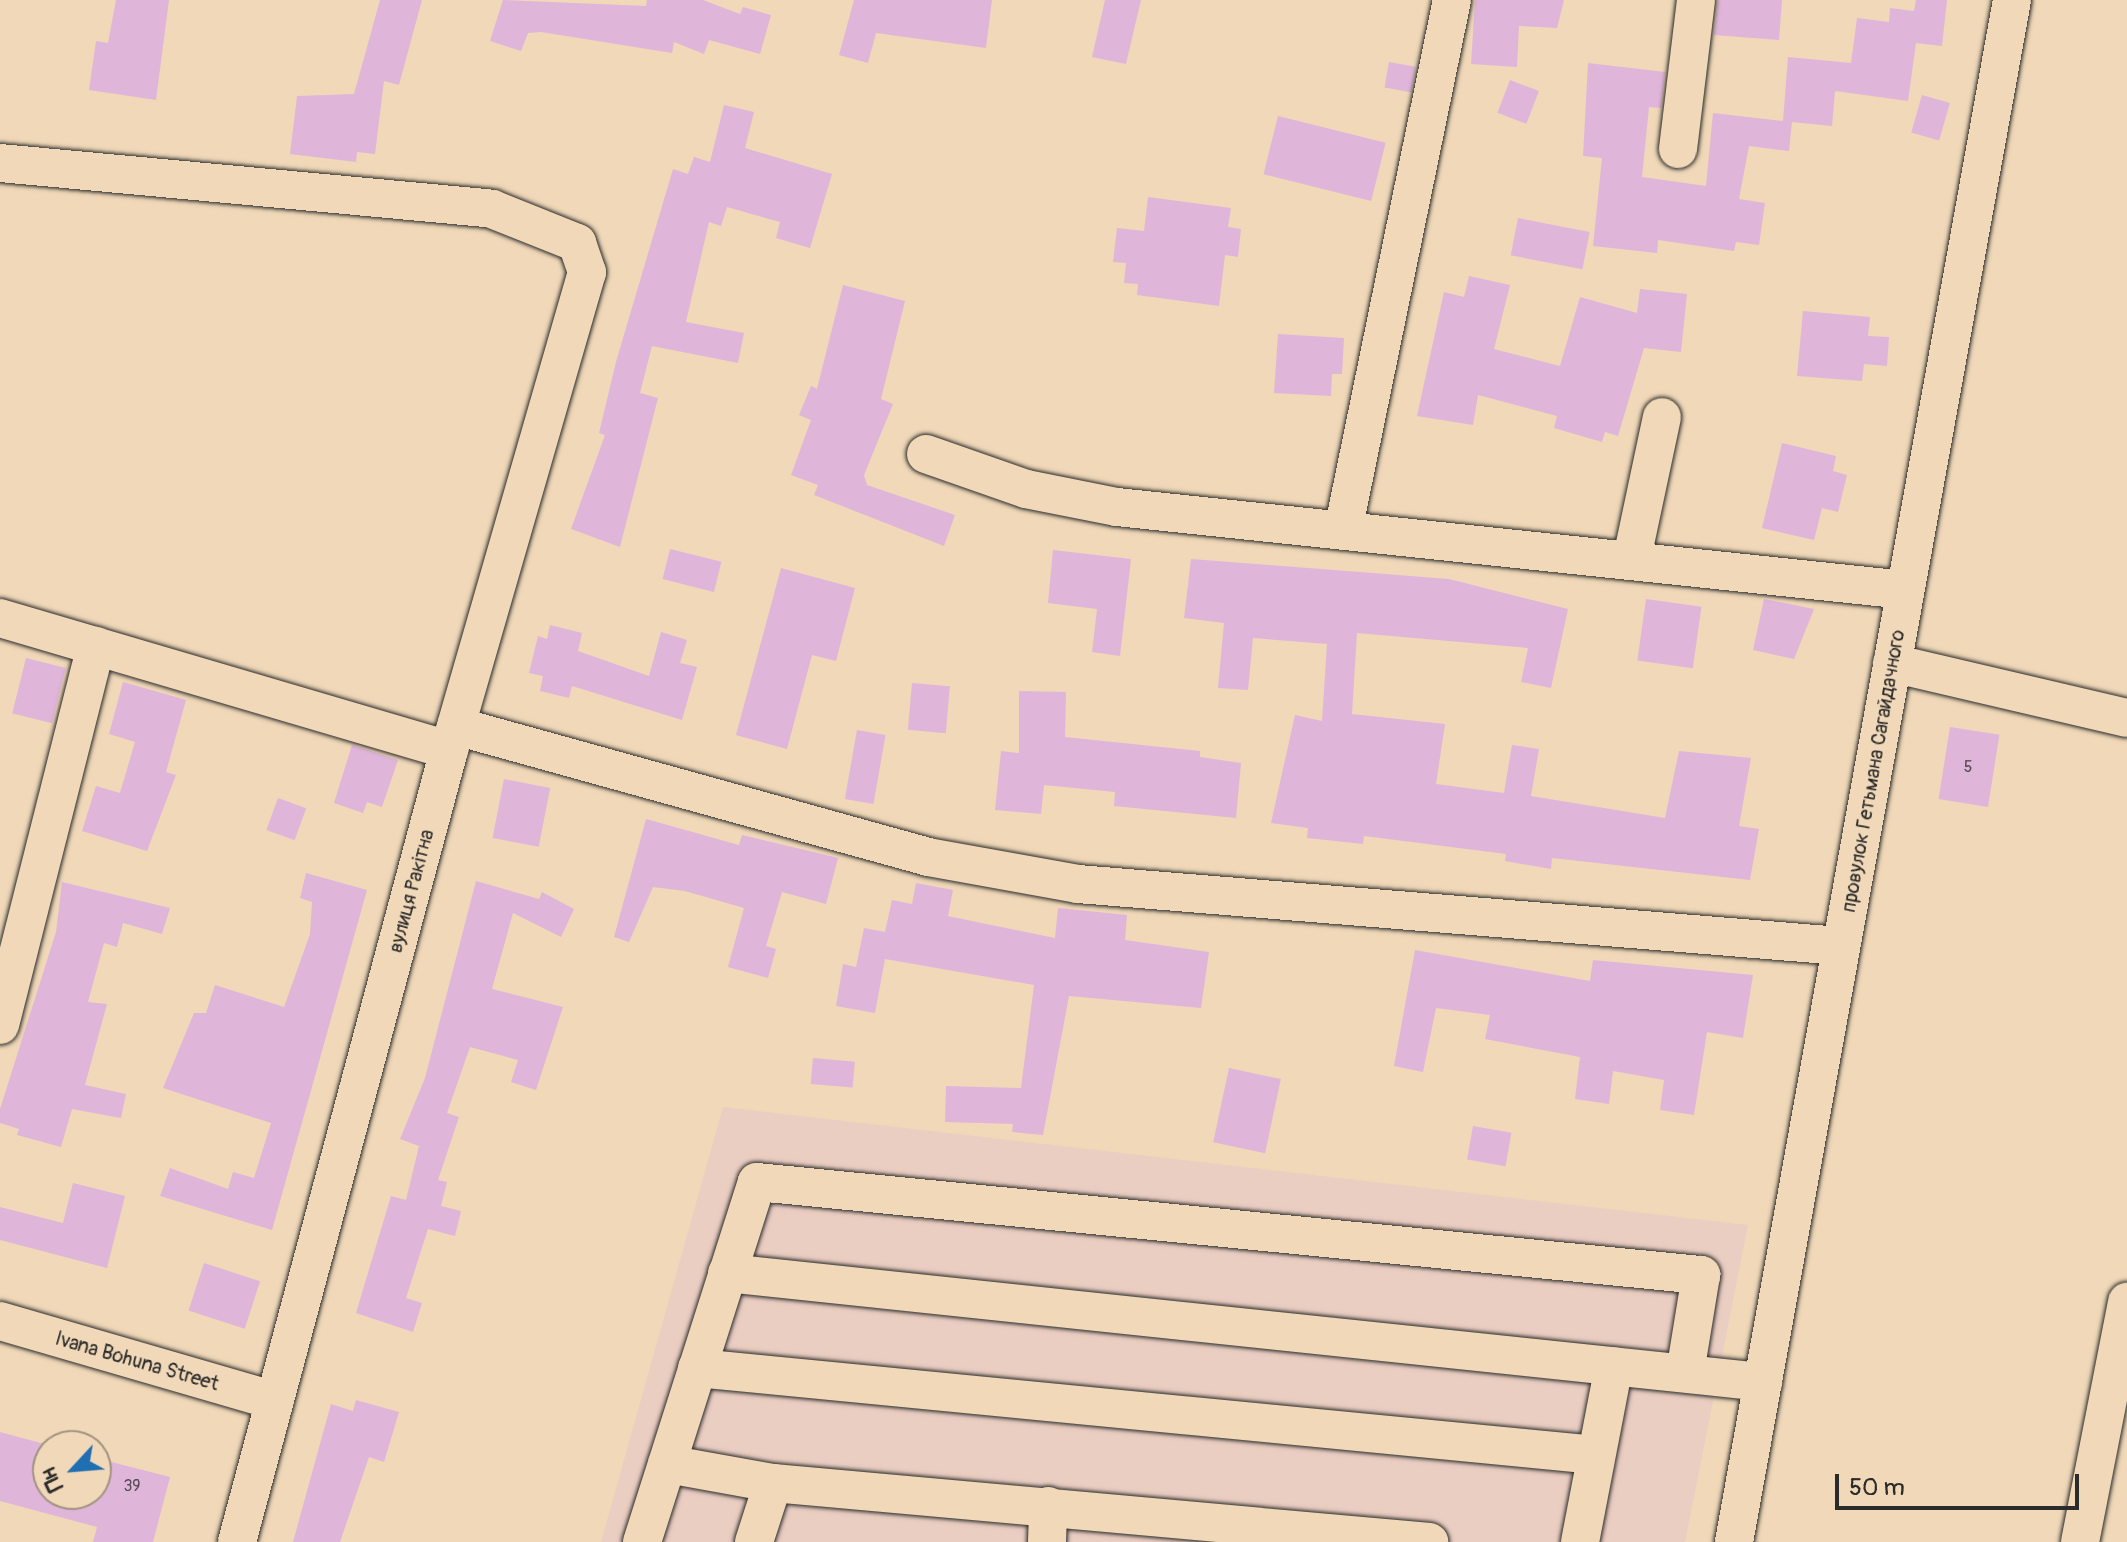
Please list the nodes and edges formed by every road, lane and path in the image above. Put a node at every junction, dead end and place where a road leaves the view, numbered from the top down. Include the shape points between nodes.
1 (1452, 0) edge
2 (1696, 0) edge
3 (2012, 0) edge
4 (1678, 149) dead end
5 (0, 163) edge
6 (1662, 417) dead end
7 (926, 454) dead end
8 (1344, 526) junction
9 (1632, 558) junction
10 (1905, 590) junction
11 (0, 618) edge
12 (96, 646) junction
13 (1892, 663) junction
14 (2127, 718) edge
15 (453, 738) junction
16 (1841, 946) junction
17 (0, 1025) edge
18 (727, 1273) junction
19 (2127, 1302) edge
20 (0, 1321) edge
21 (1614, 1366) junction
22 (697, 1368) junction
23 (1685, 1373) junction
24 (1763, 1382) junction
25 (275, 1401) junction
26 (1596, 1455) junction
27 (667, 1464) junction
28 (773, 1483) junction
29 (1048, 1524) edge
30 (237, 1542) edge
31 (642, 1542) edge
32 (754, 1542) edge
33 (1429, 1542) edge
34 (1580, 1542) edge
35 (1734, 1542) edge
36 (2080, 1542) edge

1 - 8 street
2 - 4 street
3 - 10 street, провулок Гетьмана Сагайдачного
5 - 15 street, вулиця Ракітна via 492,209 577,243 587,272
6 - 9 street
7 - 8 street via 1026,489 1117,507
8 - 9 street
9 - 10 street
10 - 13 street, провулок Гетьмана Сагайдачного
11 - 12 street
12 - 15 street
12 - 17 street
13 - 14 street
13 - 16 street, провулок Гетьмана Сагайдачного
15 - 16 street via 928,857 1078,884
15 - 25 street, вулиця Ракітна
16 - 24 street, провулок Гетьмана Сагайдачного
18 - 21 street
18 - 22 street
18 - 23 street via 757,1182 1701,1275
19 - 36 street
20 - 25 street, Ivana Bohuna Street
21 - 23 street
21 - 26 street
22 - 26 street
22 - 27 street
23 - 24 street
24 - 35 street, провулок Гетьмана Сагайдачного
25 - 30 street, вулиця Ракітна
26 - 34 street
27 - 28 street
27 - 31 street
28 - 29 street
28 - 32 street
29 - 33 street

